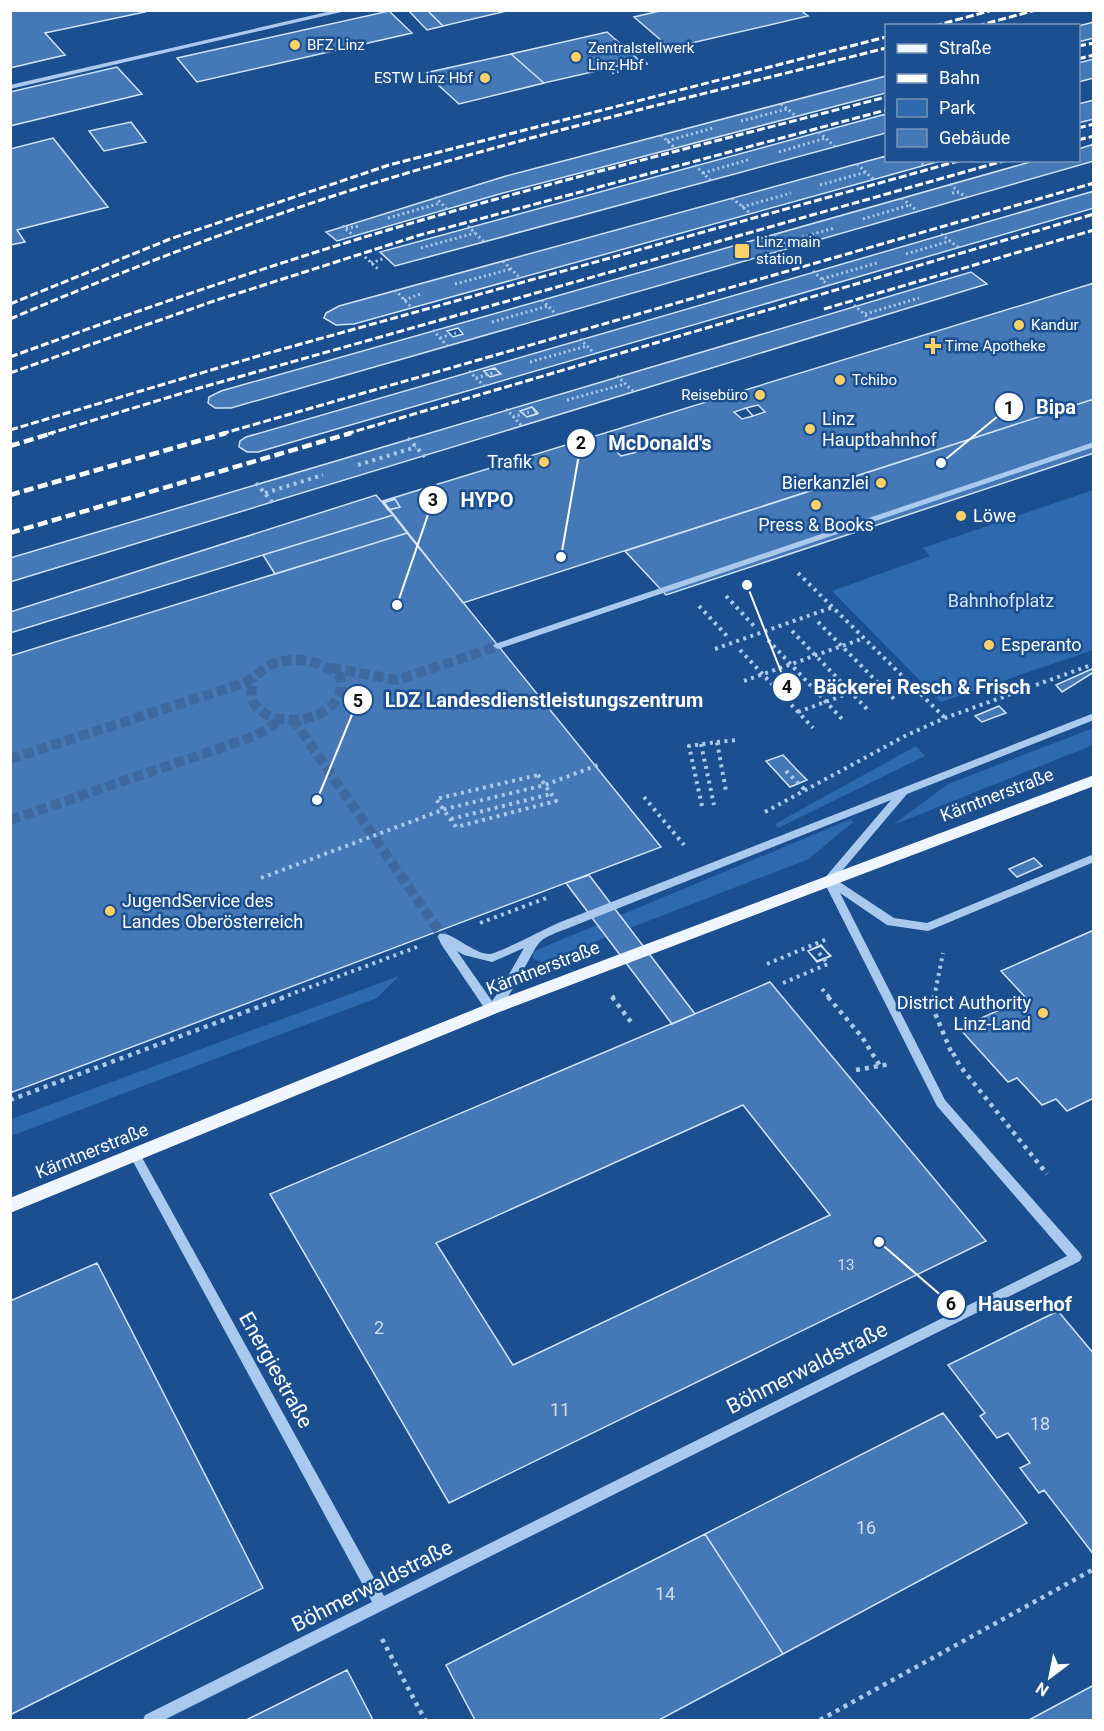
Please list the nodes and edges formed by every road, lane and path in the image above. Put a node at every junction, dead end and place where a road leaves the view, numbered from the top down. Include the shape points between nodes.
1 (347, 10) edge
2 (649, 63) dead end
3 (612, 73) dead end
4 (10, 87) edge
5 (781, 104) dead end
6 (787, 109) junction
7 (796, 116) dead end
8 (741, 121) dead end
9 (713, 129) dead end
10 (819, 132) dead end
11 (661, 135) dead end
12 (826, 138) junction
13 (667, 141) junction
14 (836, 147) dead end
15 (675, 148) dead end
16 (779, 152) dead end
17 (751, 159) dead end
18 (920, 162) edge
19 (857, 164) dead end
20 (695, 165) dead end
21 (925, 166) dead end
22 (866, 172) junction
23 (703, 173) junction
24 (874, 180) dead end
25 (711, 181) dead end
26 (950, 184) dead end
27 (820, 185) dead end
28 (959, 192) junction
29 (791, 193) dead end
30 (952, 194) dead end
31 (435, 197) dead end
32 (732, 198) dead end
33 (902, 198) dead end
34 (967, 198) dead end
35 (441, 203) junction
36 (910, 205) junction
37 (742, 207) junction
38 (447, 209) dead end
39 (918, 212) dead end
40 (751, 214) dead end
41 (387, 218) dead end
42 (863, 219) dead end
43 (359, 226) dead end
44 (468, 226) dead end
45 (834, 228) dead end
46 (475, 233) junction
47 (775, 234) dead end
48 (941, 234) dead end
49 (354, 236) dead end
50 (950, 241) junction
51 (484, 242) dead end
52 (783, 243) junction
53 (421, 248) dead end
54 (958, 248) dead end
55 (789, 249) dead end
56 (906, 254) dead end
57 (364, 257) dead end
58 (385, 258) dead end
59 (503, 261) dead end
60 (371, 263) junction
61 (877, 263) dead end
62 (511, 269) junction
63 (379, 270) dead end
64 (813, 271) dead end
65 (520, 278) dead end
66 (822, 279) junction
67 (455, 284) dead end
68 (829, 286) dead end
69 (395, 290) dead end
70 (420, 294) dead end
71 (919, 298) dead end
72 (404, 300) junction
73 (542, 300) dead end
74 (548, 306) junction
75 (854, 306) dead end
76 (412, 308) dead end
77 (865, 314) junction
78 (557, 315) dead end
79 (872, 321) dead end
80 (492, 322) dead end
81 (433, 330) dead end
82 (456, 333) dead end
83 (440, 338) junction
84 (580, 339) dead end
85 (587, 346) junction
86 (448, 347) dead end
87 (595, 354) dead end
88 (530, 362) dead end
89 (469, 371) dead end
90 (493, 373) dead end
91 (617, 376) dead end
92 (477, 378) junction
93 (625, 384) junction
94 (485, 387) dead end
95 (635, 393) dead end
96 (567, 400) dead end
97 (506, 409) dead end
98 (529, 412) dead end
99 (513, 417) junction
100 (523, 427) dead end
101 (408, 438) dead end
102 (1094, 444) edge
103 (416, 447) junction
104 (425, 457) dead end
105 (358, 465) dead end
106 (323, 475) dead end
107 (256, 483) dead end
108 (265, 494) junction
109 (273, 503) dead end
110 (775, 550) junction
111 (719, 589) dead end
112 (692, 598) dead end
113 (833, 607) junction
114 (818, 622) dead end
115 (754, 626) dead end
116 (792, 631) dead end
117 (727, 636) dead end
118 (864, 638) junction
119 (768, 640) dead end
120 (498, 646) tunnel mouth
121 (842, 646) junction
122 (715, 649) dead end
123 (740, 650) dead end
124 (815, 655) junction
125 (790, 664) junction
126 (1094, 664) edge
127 (762, 674) junction
128 (744, 681) dead end
129 (878, 683) junction
130 (850, 692) junction
131 (896, 701) dead end
132 (826, 702) junction
133 (867, 709) dead end
134 (798, 712) junction
135 (1094, 716) edge
136 (945, 718) junction
137 (842, 719) dead end
138 (813, 728) dead end
139 (736, 740) dead end
140 (717, 742) junction
141 (701, 744) junction
142 (598, 765) dead end
143 (786, 771) dead end
144 (1094, 780) edge
145 (545, 785) junction
146 (905, 790) junction
147 (726, 791) dead end
148 (806, 791) junction
149 (551, 794) junction
150 (644, 797) dead end
151 (714, 805) dead end
152 (702, 806) dead end
153 (445, 809) junction
154 (755, 817) dead end
155 (451, 819) junction
156 (692, 842) dead end
157 (684, 845) junction
158 (673, 849) dead end
159 (1094, 858) edge
160 (261, 878) dead end
161 (828, 880) junction
162 (553, 896) dead end
163 (443, 937) junction
164 (538, 938) junction
165 (861, 944) junction
166 (819, 953) dead end
167 (943, 953) dead end
168 (767, 964) dead end
169 (783, 983) dead end
170 (822, 989) dead end
171 (491, 1009) junction
172 (953, 1053) junction
173 (943, 1055) dead end
174 (900, 1063) dead end
175 (880, 1066) junction
176 (856, 1070) dead end
177 (10, 1100) edge
178 (135, 1155) junction
179 (1053, 1182) dead end
180 (10, 1206) edge
181 (1094, 1569) edge
182 (381, 1604) junction
183 (366, 1612) junction
184 (828, 1719) edge
185 (150, 1720) edge
186 (425, 1720) edge
187 (820, 1720) edge

1 - 4 street
2 - 3 path
5 - 6 path
6 - 7 path
6 - 8 path
9 - 13 path
10 - 12 path
11 - 13 path
12 - 14 path
12 - 16 path
13 - 15 path
17 - 23 path
18 - 21 path
19 - 22 path
20 - 23 path
22 - 24 path
22 - 27 path
23 - 25 path
26 - 28 path
28 - 30 path
28 - 34 path
29 - 37 path
31 - 35 path
32 - 37 path
33 - 36 path
35 - 38 path
35 - 41 path
36 - 39 path
36 - 42 path
37 - 40 path
43 - 49 path via 344,227
44 - 46 path
45 - 52 path
46 - 51 path
46 - 53 path
47 - 52 path
48 - 50 path
50 - 54 path
50 - 56 path
52 - 55 path
57 - 60 path
58 - 60 path
59 - 62 path
60 - 63 path
61 - 66 path
62 - 65 path
62 - 67 path
64 - 66 path
66 - 68 path
69 - 72 path
70 - 72 path
71 - 77 path
72 - 76 path
73 - 74 path
74 - 78 path
74 - 80 path
75 - 77 path
77 - 79 path
81 - 83 path
82 - 83 path
83 - 86 path
84 - 85 path
85 - 87 path
85 - 88 path
89 - 92 path
90 - 92 path
91 - 93 path
92 - 94 path
93 - 95 path
93 - 96 path
97 - 99 path
98 - 99 path
99 - 100 path
101 - 103 path
102 - 110 street
103 - 104 path
103 - 105 path
106 - 108 path
107 - 108 path
108 - 109 path
110 - 113 path
110 - 120 street
111 - 115 path
112 - 117 path
113 - 118 path
113 - 122 path
114 - 121 path
116 - 124 path
118 - 121 path
118 - 136 path
119 - 125 path
121 - 124 path
121 - 129 path
123 - 127 path
124 - 125 path
124 - 130 path
125 - 127 path
125 - 132 path
126 - 136 path
127 - 128 path
127 - 134 path
129 - 130 path
129 - 131 path
130 - 132 path
130 - 133 path
132 - 134 path
132 - 137 path
134 - 138 path
135 - 146 street
136 - 148 path
139 - 140 path
140 - 141 path
140 - 147 path
141 - 151 path
141 - 152 path via 689,746
142 - 145 path
143 - 148 path
144 - 161 main road, Kärntnerstraße
145 - 149 path
145 - 153 path
145 - 153 path via 538,775 436,799
146 - 161 street
146 - 164 street
148 - 154 path
149 - 155 path
149 - 155 path via 556,801 456,827
150 - 157 path
153 - 155 path
153 - 160 path
156 - 157 path
157 - 158 path
159 - 161 street via 928,927 891,922
161 - 165 street, Böhmerwaldstraße
161 - 171 main road, Kärntnerstraße
162 - 163 path
163 - 164 street via 468,952 492,958
163 - 171 street
163 - 177 path
164 - 171 street via 522,958 503,997
165 - 168 path via 827,939
165 - 182 street, Böhmerwaldstraße via 941,1103 1076,1257
166 - 169 path via 828,964
167 - 172 path via 932,1006
170 - 175 path via 862,1037
171 - 178 main road, Kärntnerstraße
172 - 173 path
172 - 179 path
174 - 175 path
175 - 176 path
178 - 180 main road, Kärntnerstraße
178 - 182 street, Energiestraße
181 - 184 path
182 - 183 street, Böhmerwaldstraße
183 - 185 street, Böhmerwaldstraße
183 - 186 path
184 - 187 path

